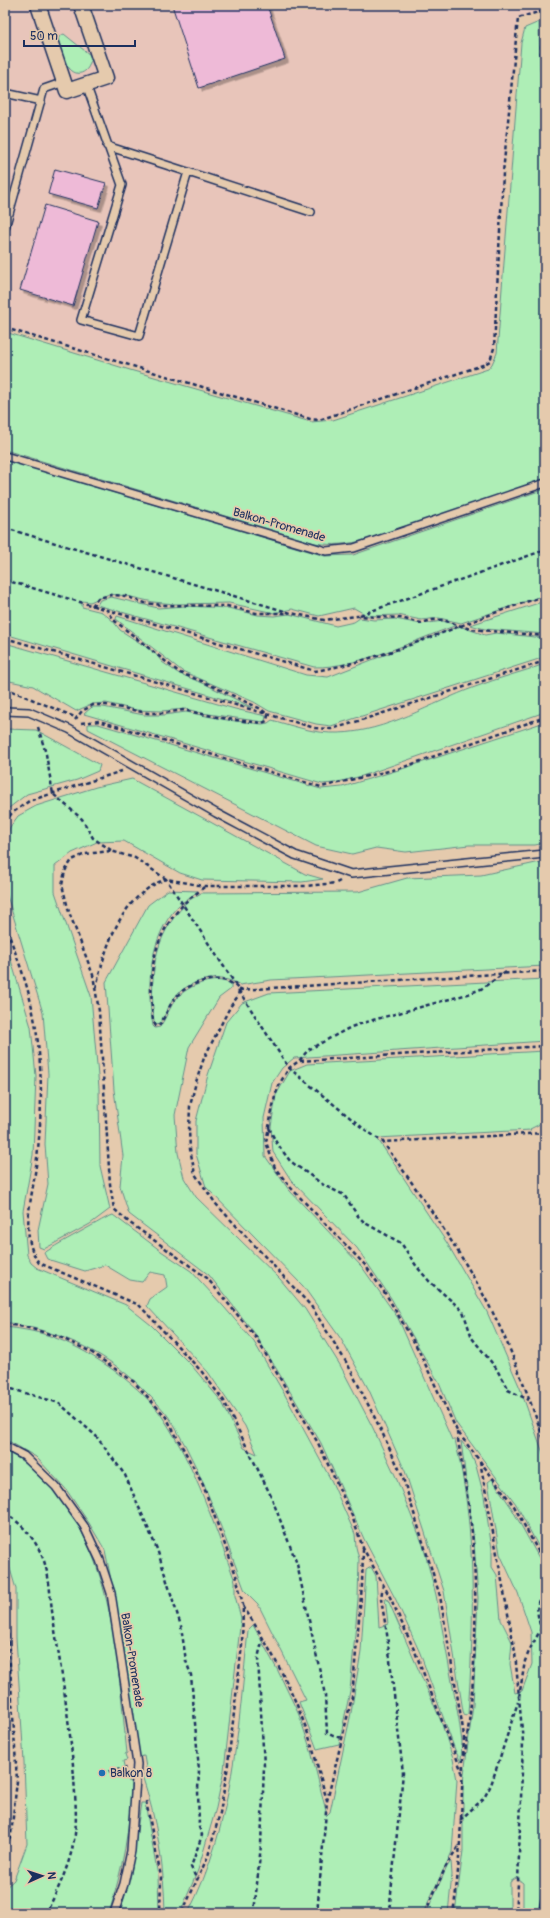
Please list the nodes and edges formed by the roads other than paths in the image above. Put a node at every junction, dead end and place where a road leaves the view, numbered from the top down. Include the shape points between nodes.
1 (38, 5) edge
2 (81, 5) edge
3 (64, 82) junction
4 (86, 84) junction
5 (5, 93) edge
6 (42, 101) junction
7 (107, 146) junction
8 (188, 172) junction
9 (311, 212) dead end
10 (5, 228) edge
11 (5, 456) edge
12 (545, 483) edge
13 (5, 711) edge
14 (545, 854) edge
15 (5, 1446) edge
16 (545, 1902) edge
17 (114, 1913) edge
18 (543, 1913) edge

1 - 3 street
2 - 4 street via 106,78
3 - 4 street via 67,91
3 - 6 lane via 44,90
4 - 7 lane
5 - 6 lane
6 - 10 lane
7 - 8 lane
7 - 8 lane via 122,185 81,320 139,336
8 - 9 lane
11 - 12 lane, Balkon-Promenade via 326,551 354,548
13 - 14 lane via 34,714 69,729 295,855 351,874
15 - 17 lane, Balkon-Promenade via 24,1456 56,1487 84,1526 100,1560 110,1593 137,1764 131,1851
16 - 18 lane

